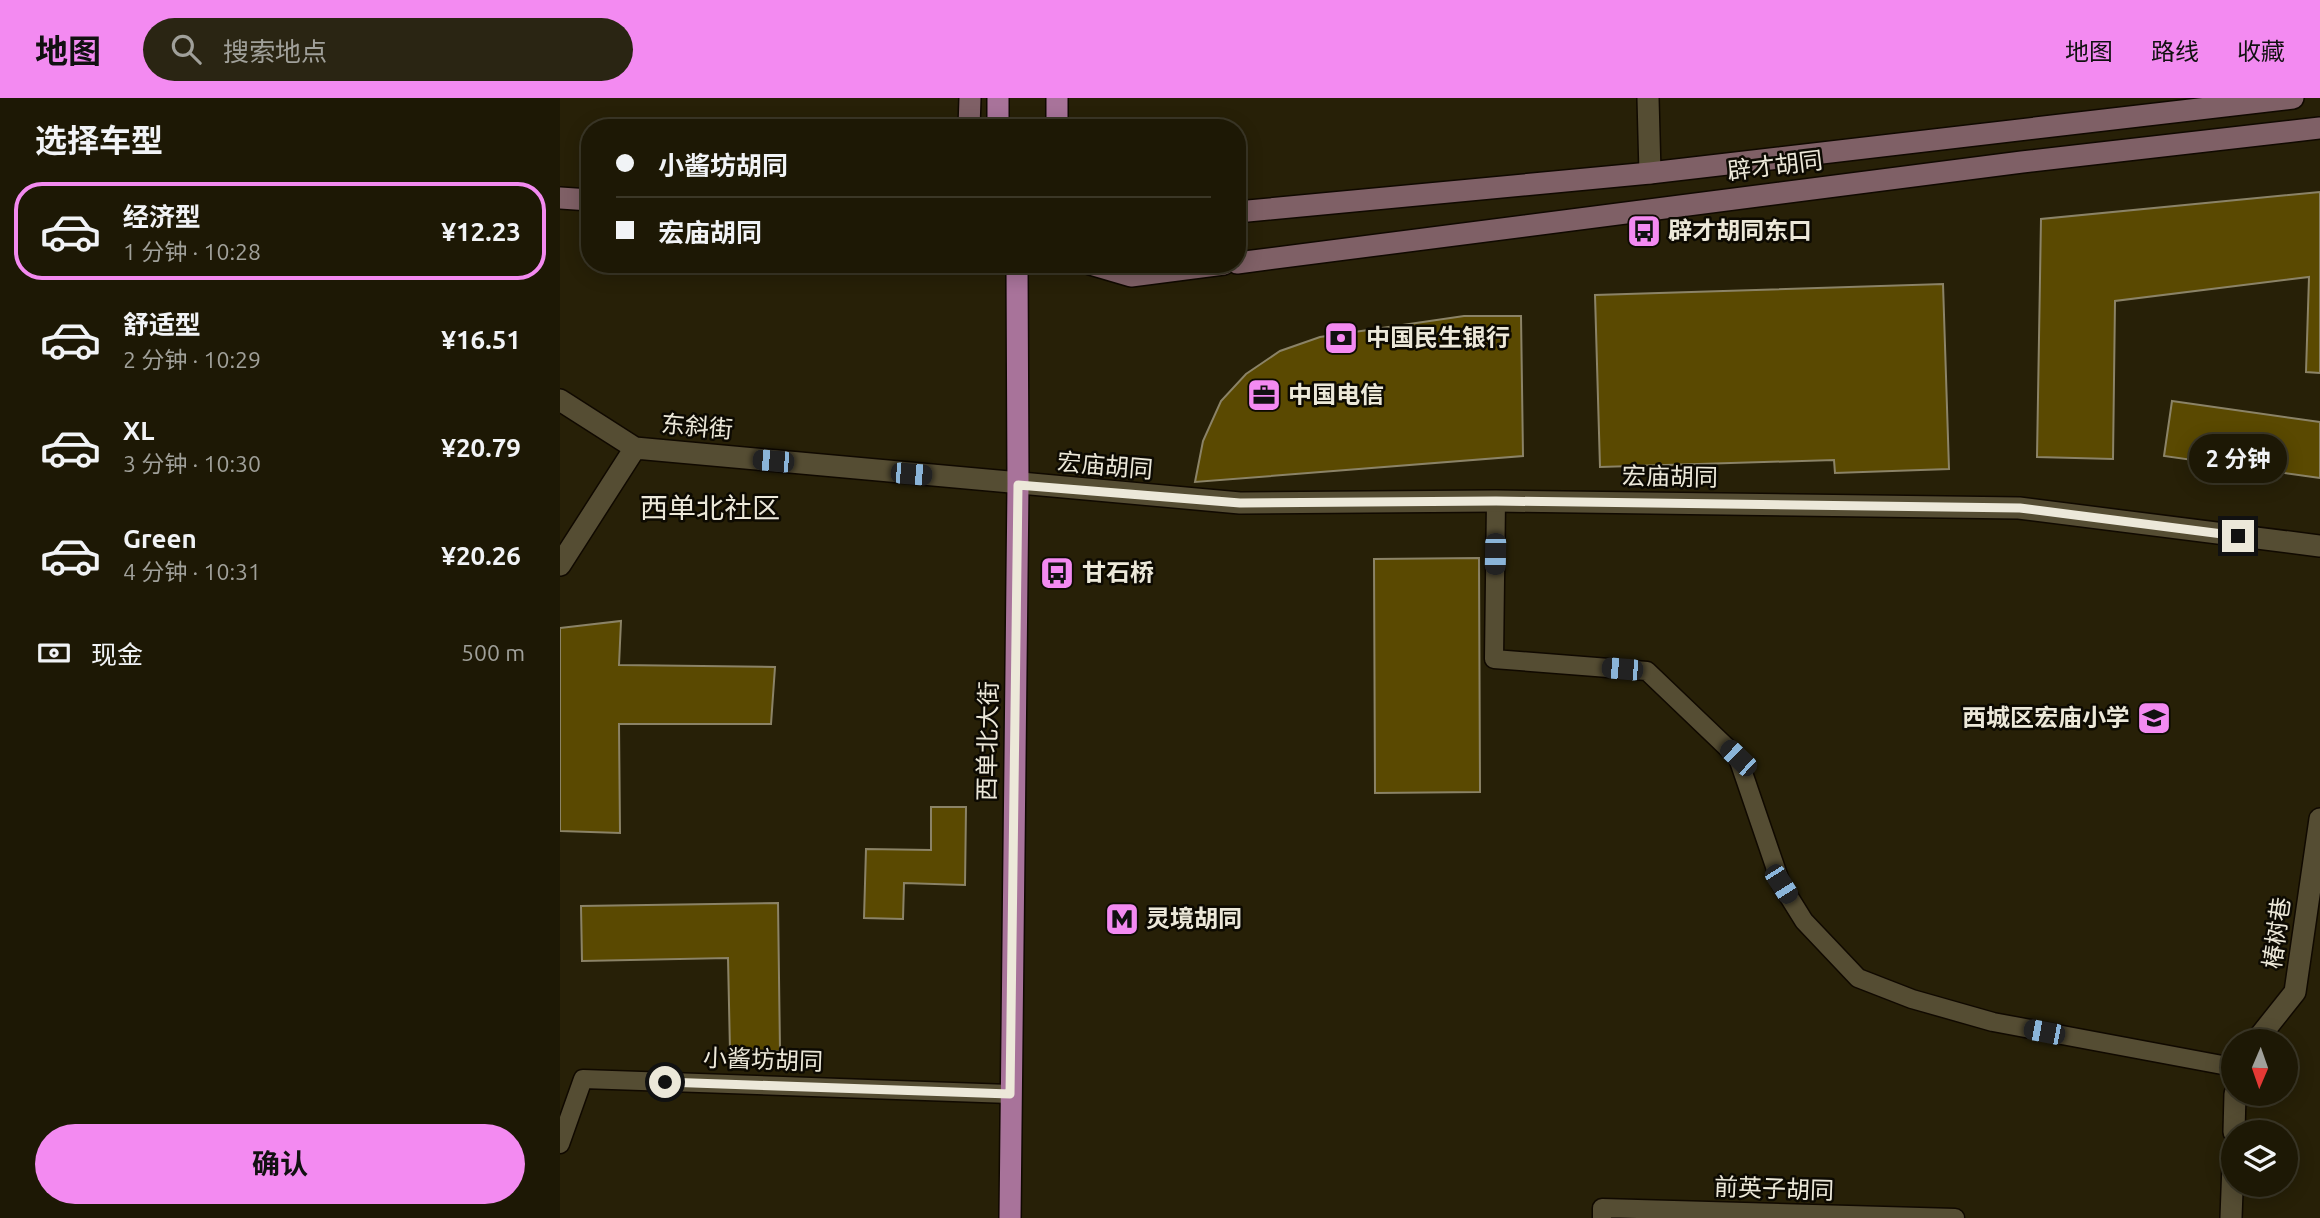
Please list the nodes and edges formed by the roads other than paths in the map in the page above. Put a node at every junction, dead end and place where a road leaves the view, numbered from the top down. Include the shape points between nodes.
1 (970, 98) edge
2 (998, 98) edge
3 (1057, 98) edge
4 (1648, 98) edge
5 (2293, 98) edge
6 (969, 119) edge
7 (998, 119) edge
8 (1057, 119) edge
9 (2320, 128) edge
10 (1650, 173) junction
11 (560, 198) edge
12 (581, 199) edge
13 (1246, 211) edge
14 (1246, 261) edge
15 (1017, 273) edge
16 (1120, 273) edge
17 (1154, 273) edge
18 (560, 400) edge
19 (635, 448) junction
20 (1018, 485) junction
21 (1496, 501) junction
22 (2320, 546) edge
23 (560, 565) edge
24 (2320, 819) edge
25 (2266, 1029) edge
26 (2221, 1064) edge
27 (1010, 1094) junction
28 (560, 1144) edge
29 (2232, 1197) edge
30 (1010, 1218) edge
31 (1602, 1218) edge
32 (1955, 1218) edge
33 (2231, 1218) edge

1 - 6 main road
2 - 7 main road
3 - 8 main road
4 - 10 street
5 - 10 main road, 辟才胡同
9 - 14 main road, 辟才胡同
10 - 13 main road, 辟才胡同
11 - 12 main road
15 - 20 main road, 西单北大街
16 - 17 main road
18 - 19 street
19 - 20 street, 东斜街
19 - 23 street, 东斜街
20 - 21 street, 宏庙胡同 via 1240,503
20 - 27 main road, 西单北大街
21 - 22 street, 宏庙胡同 via 2020,508
21 - 26 lane via 1494,659 1647,671 1738,758 1781,884 1804,921 1858,978 1993,1022
24 - 25 street, 椿树巷 via 2295,992
27 - 28 lane, 小酱坊胡同 via 583,1079
27 - 30 main road, 西单北大街
29 - 33 street
31 - 32 lane, 前英子胡同 via 1602,1208

